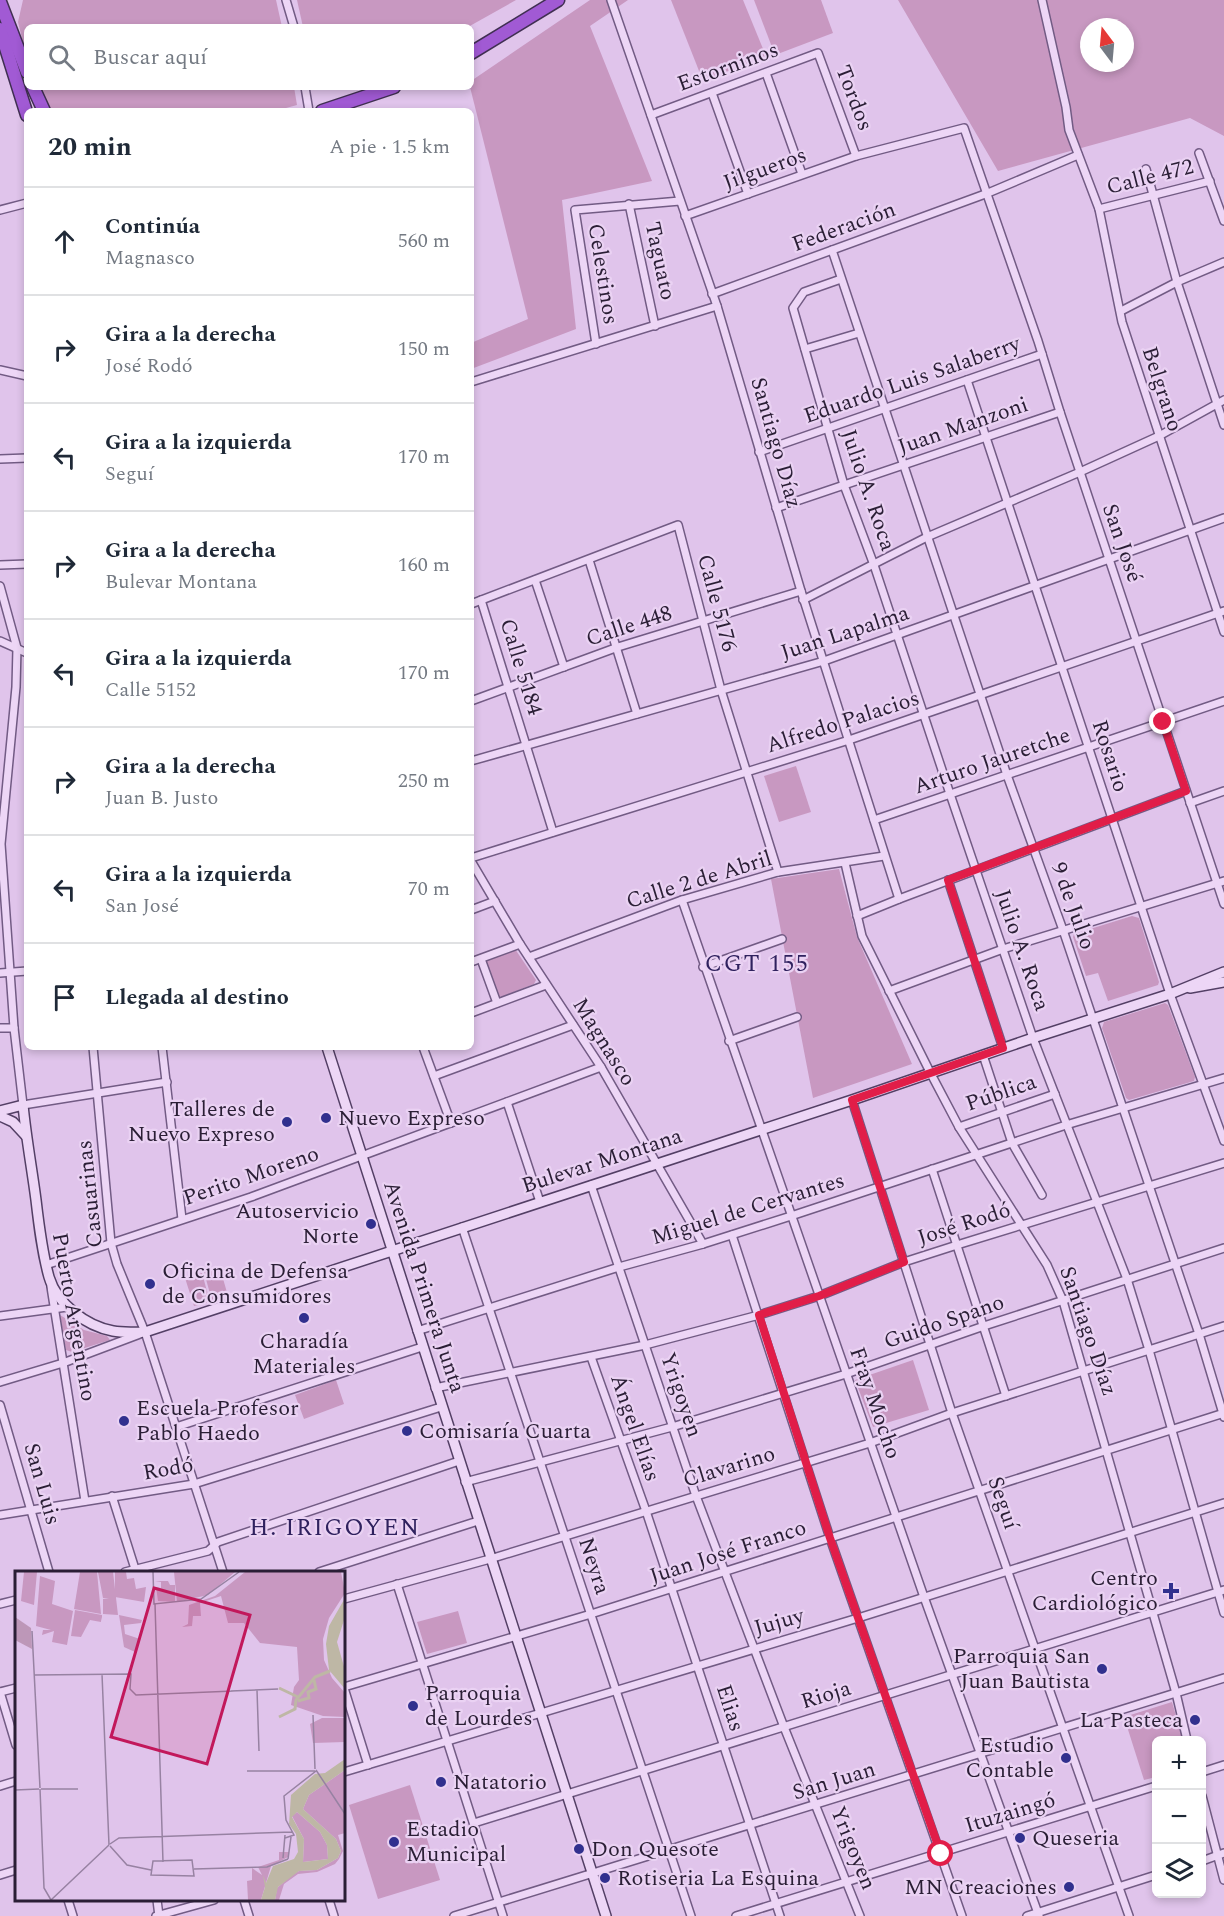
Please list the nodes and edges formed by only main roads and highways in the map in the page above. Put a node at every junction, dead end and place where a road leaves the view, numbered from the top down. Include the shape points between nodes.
1 (558, 0) edge
2 (0, 2) edge
3 (0, 29) edge
4 (474, 51) edge
5 (24, 64) edge
6 (34, 90) edge
7 (388, 90) edge
8 (357, 106) edge
9 (25, 108) edge
10 (41, 108) edge
11 (1224, 972) edge
12 (1224, 982) edge
13 (1182, 989) junction
14 (328, 1050) edge
15 (5, 1115) edge
16 (24, 1117) junction
17 (27, 1138) junction
18 (391, 1250) junction
19 (49, 1278) joint
20 (606, 1916) edge

1 - 4 highway
2 - 5 highway
3 - 9 highway
6 - 10 highway
7 - 8 highway
11 - 13 main road, Bulevar Montana
12 - 13 main road, Bulevar Montana
13 - 18 main road, Bulevar Montana
14 - 18 main road, Avenida Primera Junta
15 - 16 main road via 18,1121
15 - 16 main road, Puerto Argentino via 23,1105
15 - 17 main road
16 - 17 main road, Puerto Argentino
17 - 19 main road, Puerto Argentino
18 - 19 main road, Bulevar Montana via 145,1332 111,1331 84,1319 67,1307
18 - 20 main road, Avenida Primera Junta

